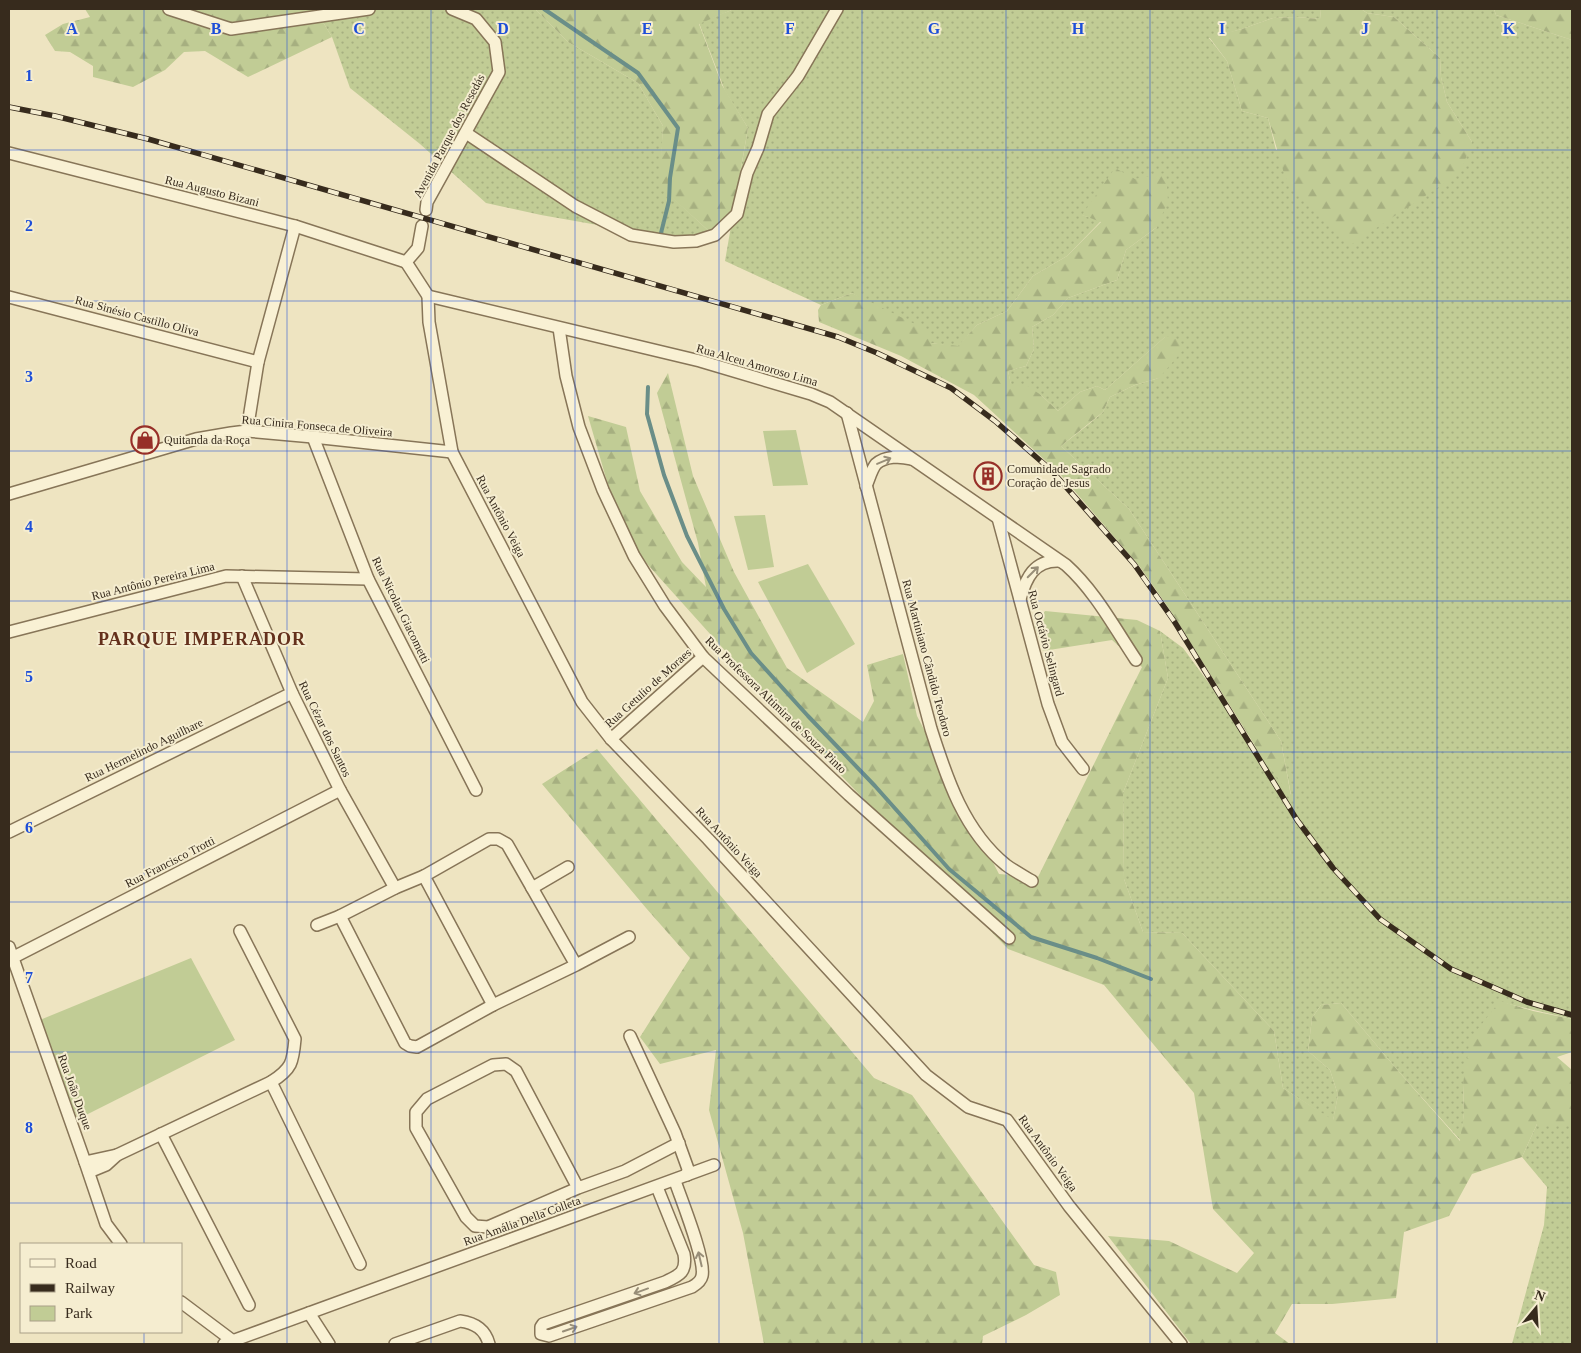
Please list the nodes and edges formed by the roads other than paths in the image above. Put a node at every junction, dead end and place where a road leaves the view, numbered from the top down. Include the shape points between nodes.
1 (169, 9) edge
2 (369, 9) edge
3 (452, 9) edge
4 (837, 9) edge
5 (466, 133) junction
6 (9, 153) edge
7 (426, 210) dead end
8 (295, 226) junction
9 (422, 226) dead end
10 (406, 262) junction
11 (428, 296) junction
12 (9, 297) edge
13 (559, 328) junction
14 (258, 362) junction
15 (847, 413) junction
16 (247, 432) junction
17 (313, 437) junction
18 (452, 452) junction
19 (916, 460) junction
20 (866, 486) junction
21 (9, 494) edge
22 (998, 518) junction
23 (1059, 561) junction
24 (242, 576) junction
25 (368, 579) junction
26 (1020, 598) junction
27 (9, 632) edge
28 (703, 657) junction
29 (1136, 660) dead end
30 (292, 693) junction
31 (611, 739) junction
32 (1083, 769) dead end
33 (340, 790) junction
34 (476, 790) dead end
35 (9, 832) edge
36 (568, 867) dead end
37 (424, 876) junction
38 (1032, 881) dead end
39 (395, 888) junction
40 (532, 888) junction
41 (340, 916) junction
42 (317, 925) dead end
43 (240, 931) dead end
44 (629, 937) dead end
45 (1009, 938) dead end
46 (9, 947) edge
47 (12, 958) junction
48 (576, 965) junction
49 (493, 1005) junction
50 (630, 1036) dead end
51 (271, 1082) junction
52 (161, 1134) junction
53 (679, 1143) junction
54 (714, 1165) dead end
55 (87, 1167) junction
56 (687, 1175) junction
57 (675, 1181) junction
58 (657, 1187) junction
59 (578, 1188) junction
60 (120, 1243) edge
61 (360, 1264) dead end
62 (182, 1303) edge
63 (249, 1305) dead end
64 (309, 1313) junction
65 (231, 1343) edge
66 (329, 1344) edge
67 (395, 1344) edge
68 (489, 1344) edge
69 (1181, 1344) edge

1 - 2 street via 231,29
3 - 5 street, Avenida Parque dos Resedás via 476,19 495,42 499,72
4 - 5 street via 798,76 768,114 747,173 737,214 715,235 696,241 674,242 631,235 575,206
5 - 7 street, Avenida Parque dos Resedás via 427,202
6 - 8 street, Rua Augusto Bizani
8 - 10 street, Rua Augusto Bizani
8 - 14 street
9 - 10 street via 418,248
10 - 11 street
11 - 13 street, Rua Alceu Amoroso Lima
11 - 18 street, Rua Antônio Veiga via 429,322
12 - 14 street, Rua Sinésio Castillo Oliva
13 - 15 street, Rua Alceu Amoroso Lima via 700,361 811,394
13 - 28 street, Rua Professora Altimira de Souza Pinto via 566,376 579,427 603,490 634,556
14 - 16 street
15 - 19 street, Rua Alceu Amoroso Lima
15 - 20 street, Rua Martiniano Cândido Teodoro
16 - 17 street, Rua Cinira Fonseca de Oliveira
16 - 21 street, Rua Cinira Fonseca de Oliveira via 196,439
17 - 18 street, Rua Cinira Fonseca de Oliveira
17 - 25 street, Rua Nicolau Giacometti
18 - 31 street, Rua Antônio Veiga via 582,702
20 -> 19 street via 876,464 901,456
19 - 22 street, Rua Alceu Amoroso Lima
20 - 38 street, Rua Martiniano Cândido Teodoro via 944,771 972,826 988,847 1007,865
22 - 23 street, Rua Alceu Amoroso Lima
22 - 26 street, Rua Octávio Selingard
26 -> 23 street via 1033,570 1051,560
23 - 29 street, Rua Alceu Amoroso Lima via 1089,589
24 - 25 street, Rua Antônio Pereira Lima
24 - 27 street, Rua Antônio Pereira Lima via 226,576
24 - 30 street, Rua Cézar dos Santos
25 - 34 street, Rua Nicolau Giacometti
26 - 32 street, Rua Octávio Selingard via 1048,704 1062,742
28 - 31 street, Rua Getulio de Moraes
28 - 45 street, Rua Professora Altimira de Souza Pinto via 849,795
30 - 33 street, Rua Cézar dos Santos
30 - 35 street, Rua Hermelindo Aguilhare
31 - 69 street, Rua Antônio Veiga via 926,1075 968,1107 1007,1120 1069,1206
33 - 39 street, Rua Cézar dos Santos
33 - 47 street, Rua Francisco Trotti
36 - 40 street
37 - 39 street
37 - 40 street via 489,839 498,839 508,844
37 - 49 street
39 - 41 street
40 - 48 street
41 - 42 street
41 - 49 street via 405,1043 410,1046 417,1047
43 - 51 street via 295,1038 294,1058 284,1074
44 - 48 street
46 - 47 street, Rua João Duque
47 - 55 street, Rua João Duque
48 - 49 street
50 - 53 street
51 - 52 street
51 - 61 street
52 - 55 street via 117,1155 106,1165
52 - 63 street
53 - 56 street
53 - 59 street via 625,1171
54 - 56 street, Rua Amália Della Colleta
55 - 60 street, Rua João Duque via 106,1224
56 - 57 street, Rua Amália Della Colleta
57 - 58 street, Rua Amália Della Colleta
58 -> 57 street via 684,1254 684,1270 664,1282 543,1324 541,1334 549,1336 698,1283 702,1277 701,1258
58 - 64 street, Rua Amália Della Colleta
59 - 59 street via 516,1071 506,1064 493,1065 427,1099 416,1112 416,1128 466,1217 475,1226 488,1227
62 - 65 street
64 - 65 street, Rua Amália Della Colleta
64 - 66 street
67 - 68 street via 460,1321 480,1327

